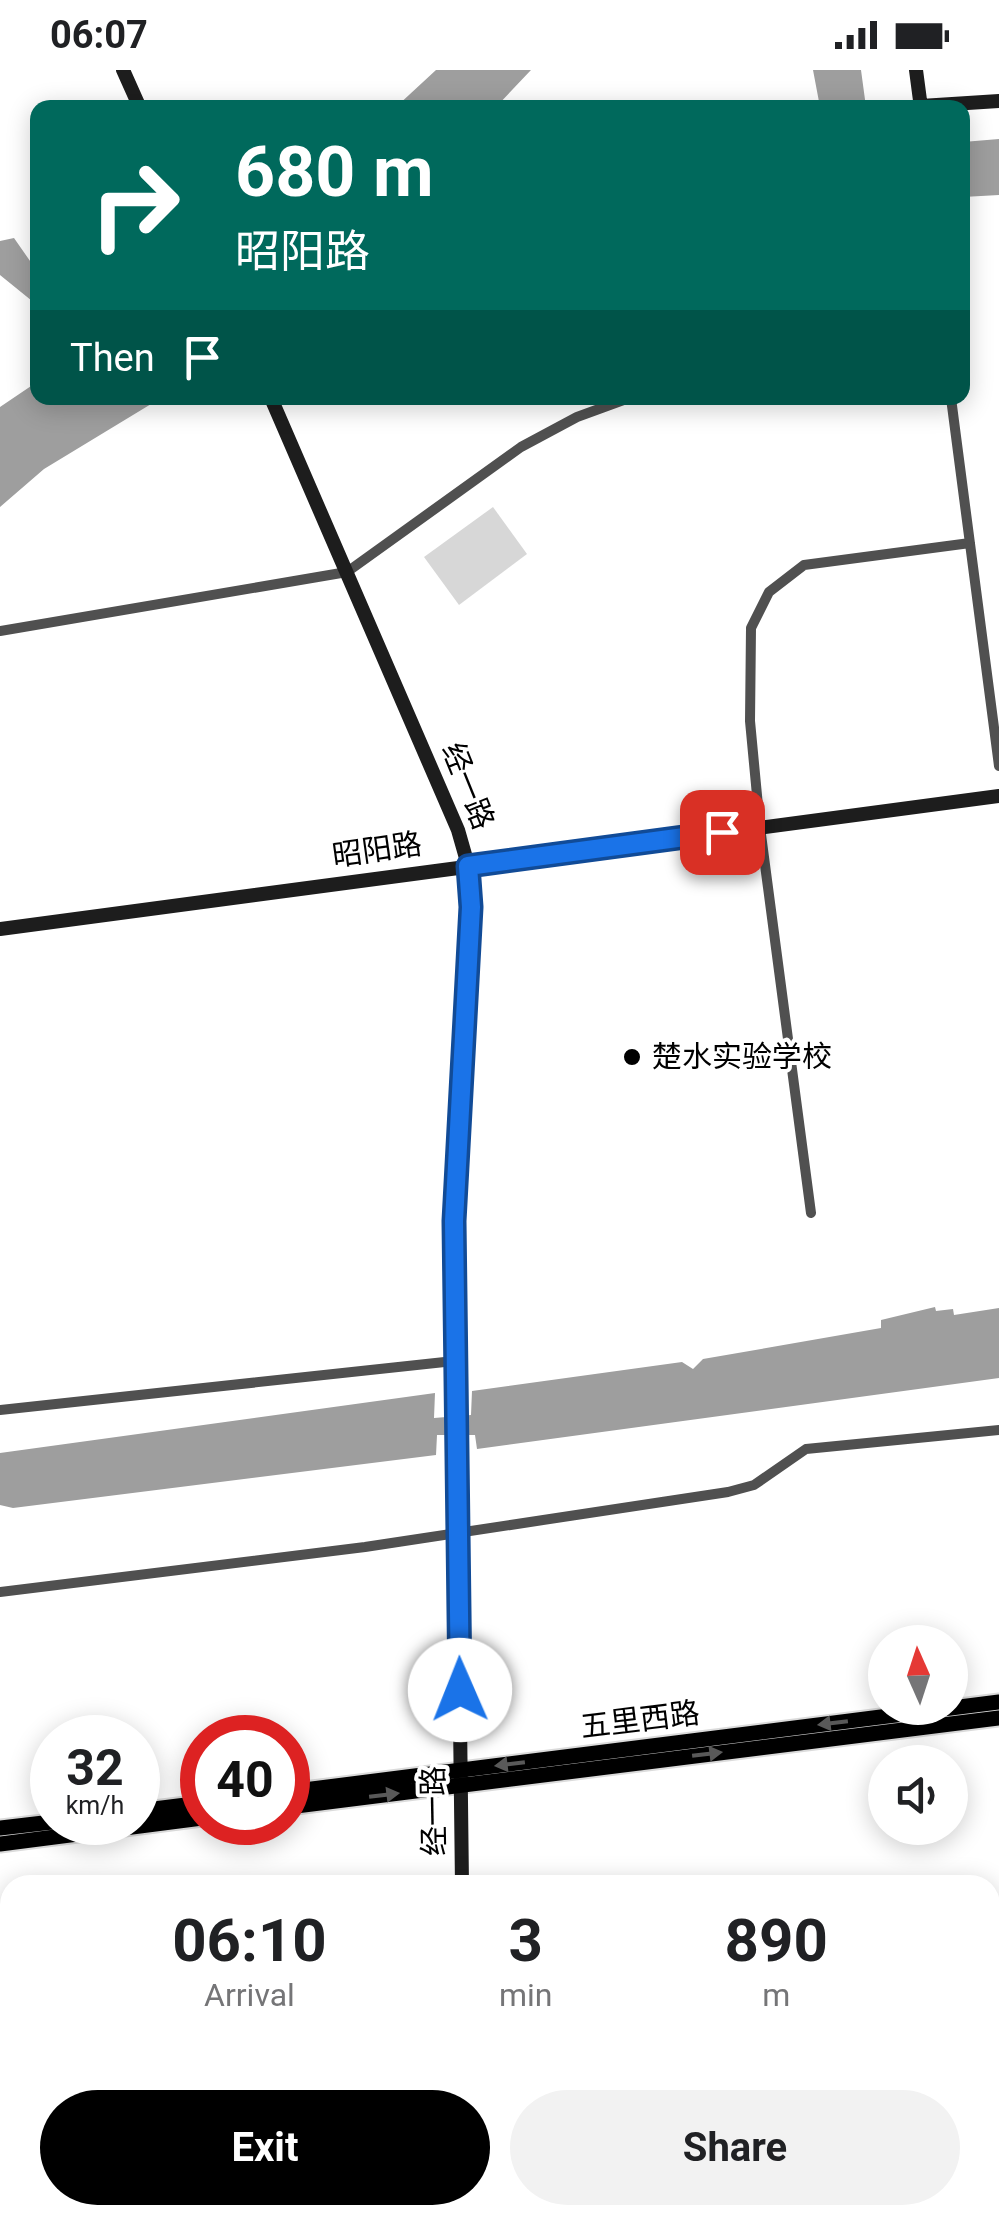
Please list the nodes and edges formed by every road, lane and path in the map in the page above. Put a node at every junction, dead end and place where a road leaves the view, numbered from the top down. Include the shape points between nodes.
1 (123, 70) edge
2 (916, 70) edge
3 (926, 70) edge
4 (136, 100) edge
5 (924, 100) edge
6 (926, 100) edge
7 (999, 100) edge
8 (970, 103) edge
9 (274, 405) edge
10 (610, 405) edge
11 (953, 405) edge
12 (970, 543) junction
13 (347, 572) junction
14 (0, 631) edge
15 (999, 766) edge
16 (999, 796) edge
17 (760, 828) junction
18 (468, 866) junction
19 (0, 929) edge
20 (810, 1213) dead end
21 (454, 1361) junction
22 (0, 1410) edge
23 (999, 1430) edge
24 (459, 1532) junction
25 (0, 1592) edge
26 (999, 1702) edge
27 (999, 1718) edge
28 (461, 1778) junction
29 (310, 1790) edge
30 (310, 1803) edge
31 (180, 1821) edge
32 (30, 1825) edge
33 (0, 1828) edge
34 (0, 1844) edge
35 (462, 1875) edge

1 - 4 street
2 - 5 street
3 - 6 street
7 - 8 street
9 - 13 street, 经一路
10 - 13 street via 521,447
11 - 12 street
12 - 15 street
12 - 17 street via 804,565 769,592 748,649
13 - 14 street
13 - 18 street, 经一路
16 - 17 street, 昭阳路
17 - 18 street, 昭阳路
17 - 20 street
18 - 19 street, 昭阳路
18 - 21 street, 经一路
21 - 22 street
21 - 24 street, 经一路
23 - 24 street via 806,1449 754,1485 728,1492
24 - 25 street
24 - 28 street, 经一路
26 -> 28 main road, 五里西路
28 -> 27 main road, 五里西路
28 - 29 main road, 五里西路
30 -> 28 main road, 五里西路
28 - 35 street, 经一路
31 - 34 main road
32 - 33 main road

